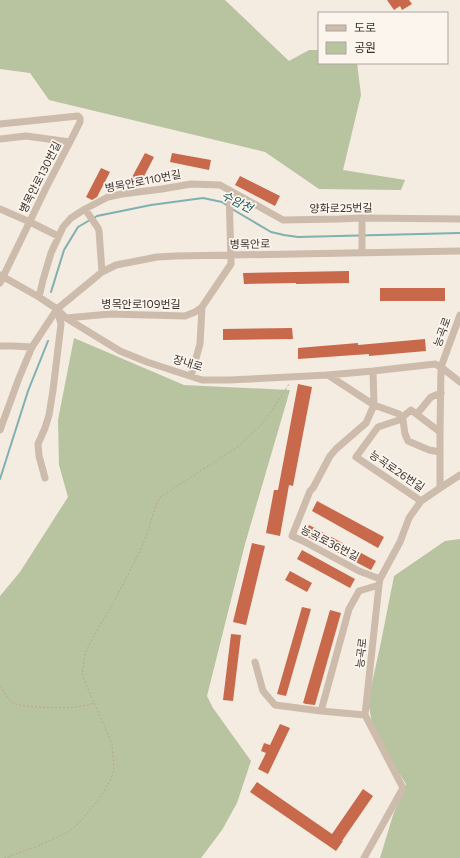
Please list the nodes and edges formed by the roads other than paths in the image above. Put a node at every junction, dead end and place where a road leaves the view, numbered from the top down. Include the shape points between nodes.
1 (0, 124) edge
2 (0, 139) edge
3 (70, 142) junction
4 (230, 190) junction
5 (0, 209) edge
6 (86, 211) junction
7 (460, 219) edge
8 (362, 221) junction
9 (30, 222) junction
10 (58, 236) junction
11 (460, 251) edge
12 (362, 253) junction
13 (230, 255) junction
14 (102, 272) junction
15 (1, 278) edge
16 (39, 296) junction
17 (202, 307) junction
18 (57, 309) junction
19 (460, 315) edge
20 (66, 318) junction
21 (0, 346) edge
22 (32, 347) junction
23 (441, 367) junction
24 (373, 371) junction
25 (328, 375) junction
26 (191, 376) junction
27 (460, 382) edge
28 (441, 393) junction
29 (374, 405) junction
30 (417, 414) junction
31 (402, 417) junction
32 (2, 418) edge
33 (366, 423) junction
34 (378, 427) junction
35 (0, 430) edge
36 (440, 432) junction
37 (440, 452) junction
38 (460, 475) edge
39 (45, 478) dead end
40 (440, 488) junction
41 (421, 502) junction
42 (380, 582) junction
43 (255, 662) dead end
44 (321, 712) junction
45 (365, 715) junction
46 (364, 858) edge

1 - 3 street, 병목안로130번길 via 78,116 80,122
2 - 3 street, 병목안로130번길 via 26,136
3 - 9 street, 병목안로130번길
4 - 6 street, 병목안로110번길 via 220,185 191,184 122,194 108,197
4 - 8 street, 양화로25번길 via 283,220
4 - 13 street
5 - 9 street, 병목안로130번길
6 - 10 street, 병목안로110번길 via 71,218
6 - 14 street via 99,231
7 - 8 street, 양화로25번길
8 - 12 street
9 - 10 street
9 - 15 street, 병목안로130번길
10 - 16 street, 병목안로110번길
11 - 12 street, 병목안로
12 - 13 street, 병목안로
13 - 14 street, 병목안로 via 157,257 116,265
13 - 17 street, 병목안로109번길 via 231,264
14 - 18 street, 병목안로
15 - 16 street, 병목안로130번길
16 - 18 street, 병목안로130번길
17 - 20 street, 병목안로109번길 via 185,316 110,314
17 - 26 street via 200,344
18 - 20 street, 장내로
18 - 22 street, 병목안로
18 - 39 street via 61,324 53,390 46,428 38,444
19 - 23 street, 능곡로
20 - 26 street, 장내로 via 120,351
21 - 22 street
22 - 32 street, 병목안로
23 - 24 street, 장내로 via 435,364
23 - 27 street
23 - 28 street, 능곡로
24 - 25 street, 장내로
24 - 29 street, 능곡로36번길
25 - 26 street, 장내로 via 229,380 202,380
25 - 29 street
28 - 30 street via 431,397
28 - 36 street, 능곡로
29 - 31 street
29 - 33 street, 능곡로36번길
30 - 31 street via 411,410
30 - 36 street
31 - 34 street
31 - 37 street via 408,441
32 - 35 street, 병목안로
33 - 34 street
33 - 42 street, 능곡로36번길 via 330,456 310,491 292,536
34 - 41 street, 능곡로26번길 via 356,457
36 - 37 street, 능곡로
37 - 40 street, 능곡로
38 - 40 street
40 - 41 street, 능곡로
41 - 42 street, 능곡로 via 409,518
42 - 44 street via 359,591 349,609
42 - 45 street, 능곡로
43 - 44 street via 263,690 276,705
44 - 45 street
45 - 46 street via 403,788

